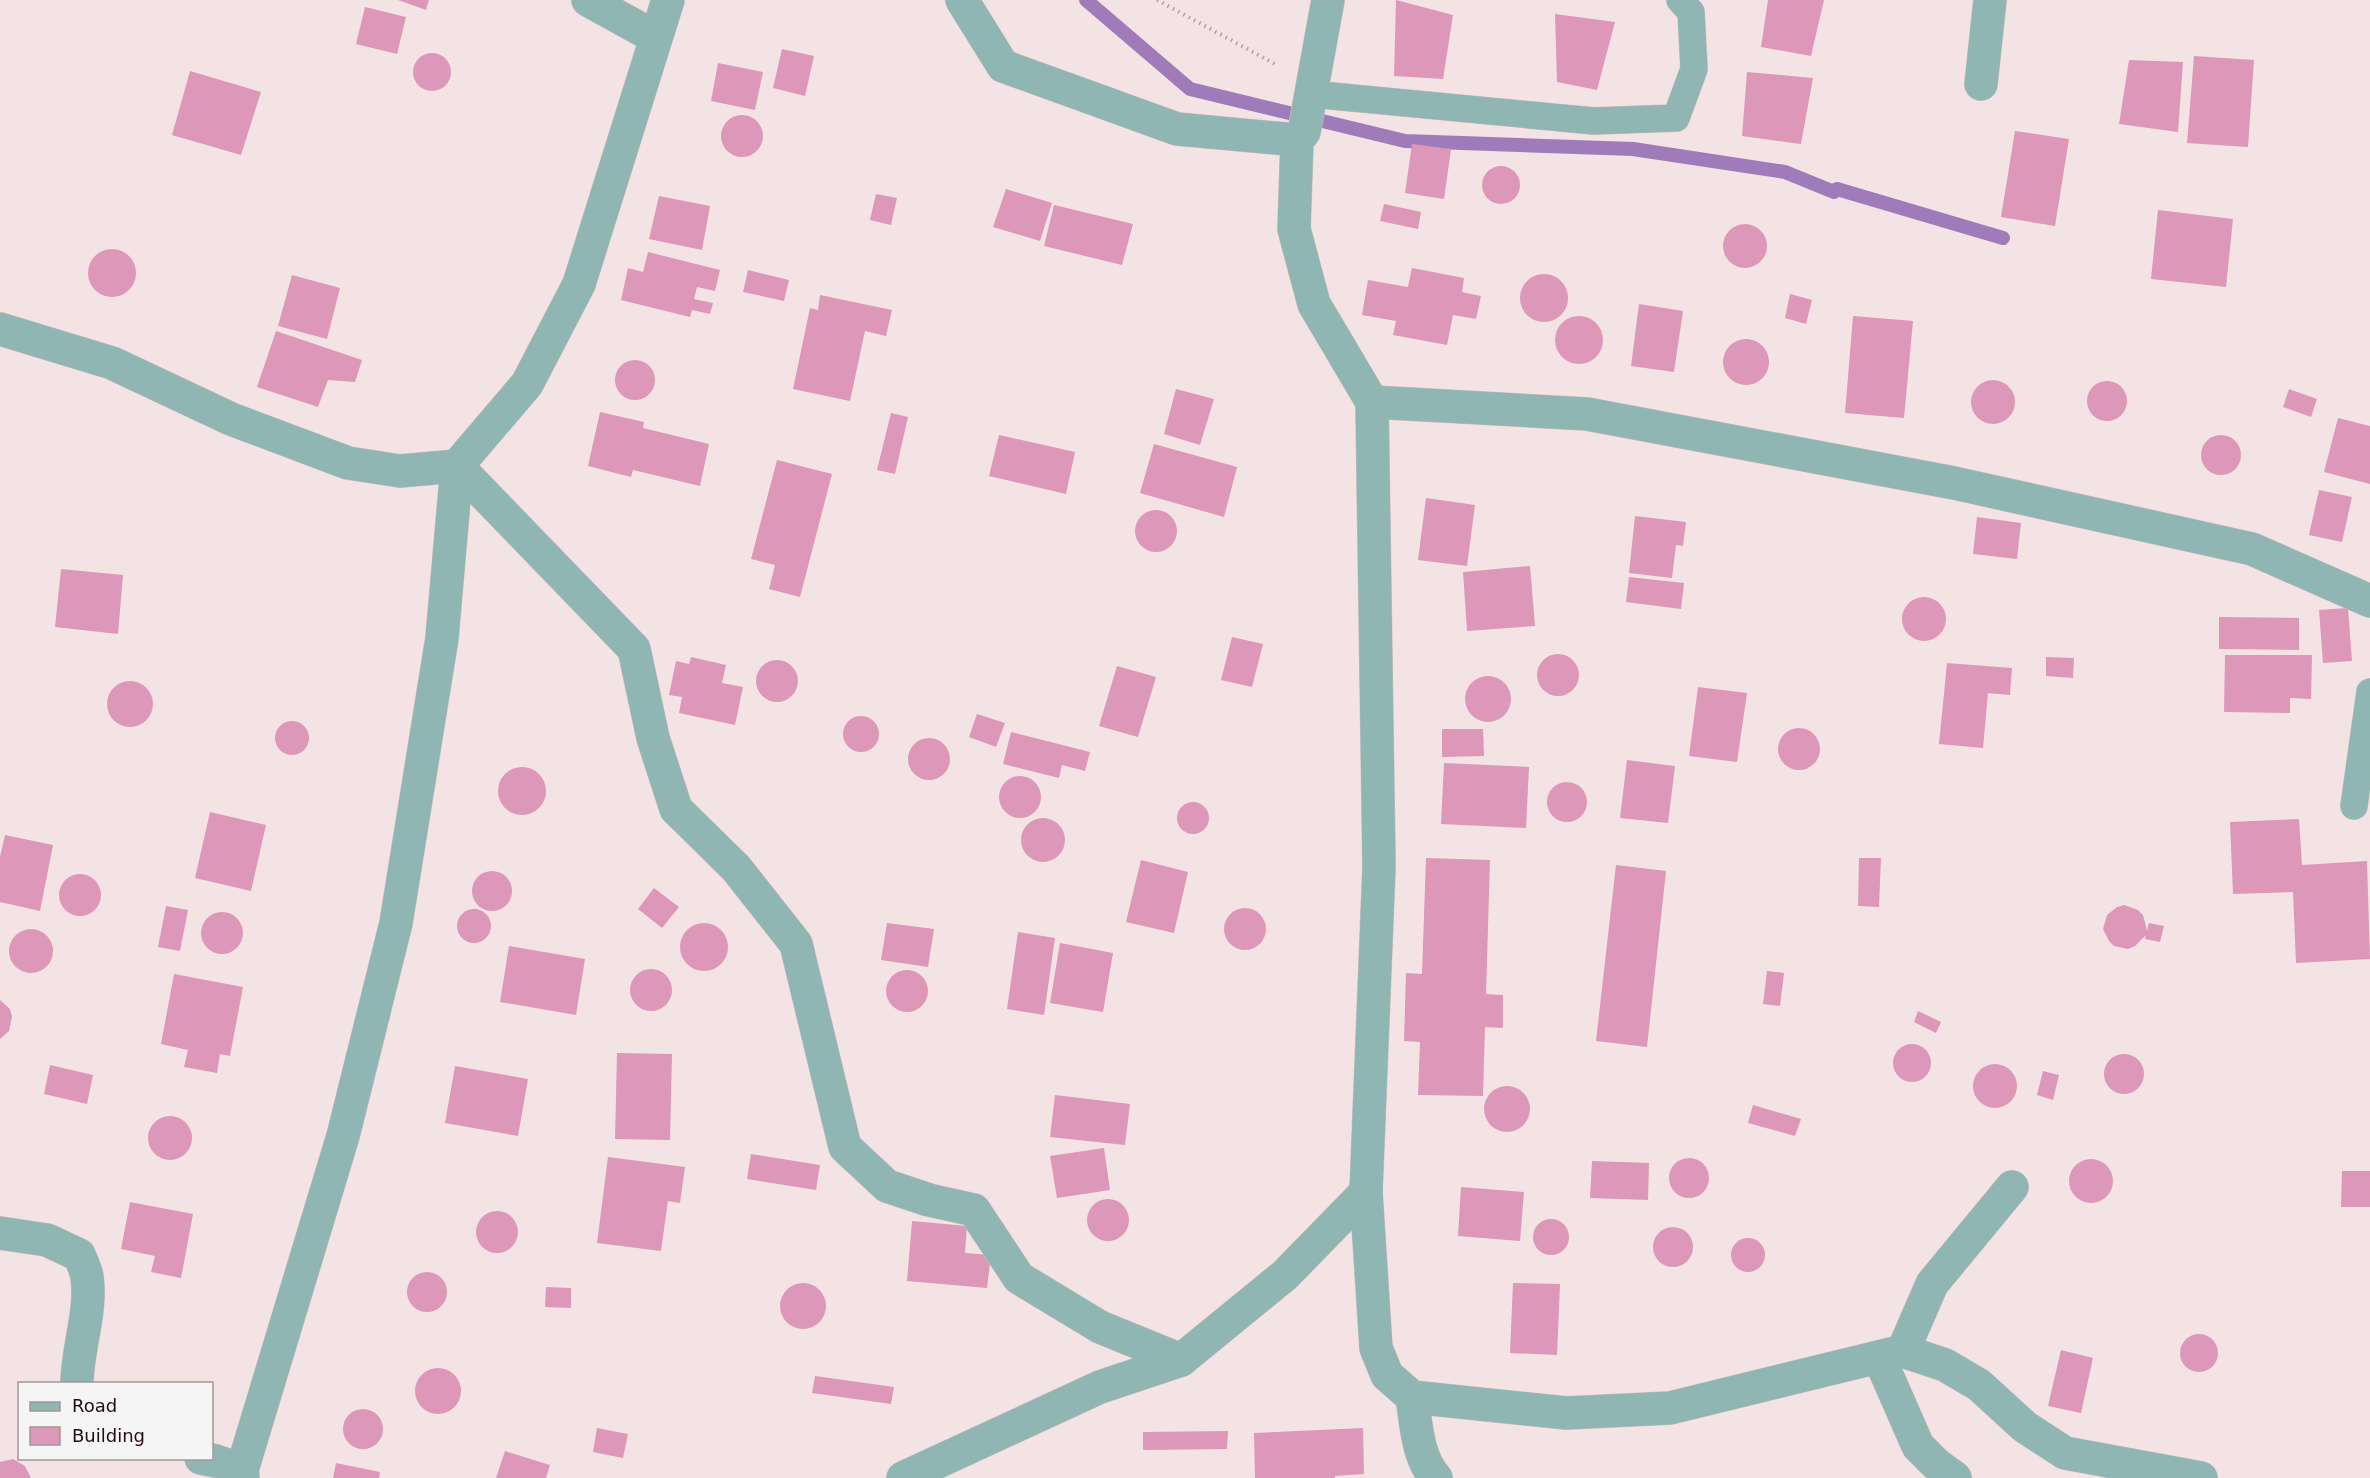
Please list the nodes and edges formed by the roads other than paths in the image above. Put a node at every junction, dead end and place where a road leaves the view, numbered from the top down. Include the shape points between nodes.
1 (588, 0) edge
2 (668, 0) edge
3 (962, 0) edge
4 (1328, 0) edge
5 (1680, 0) edge
6 (1990, 0) edge
7 (655, 37) junction
8 (1312, 84) junction
9 (1981, 84) dead end
10 (1297, 140) junction
11 (0, 329) edge
12 (1372, 402) junction
13 (457, 466) junction
14 (2370, 601) edge
15 (2370, 692) edge
16 (2354, 806) dead end
17 (2012, 1186) dead end
18 (1366, 1192) junction
19 (0, 1233) edge
20 (1891, 1354) junction
21 (1180, 1360) junction
22 (76, 1382) edge
23 (1412, 1397) junction
24 (211, 1460) edge
25 (242, 1474) edge
26 (915, 1476) edge
27 (1436, 1478) edge
28 (1955, 1478) edge
29 (2201, 1478) edge

1 - 7 street
2 - 7 street
3 - 10 street via 1003,66 1177,129
4 - 8 street
5 - 8 lane via 1691,12 1694,69 1676,118 1594,121
6 - 9 street
7 - 13 street via 579,284 527,384
8 - 10 street via 1304,132
10 - 12 street via 1294,229 1314,304
11 - 13 street via 112,363 231,419 348,464 399,471
12 - 14 street via 1587,414 1954,483 2252,549
12 - 18 street via 1379,867
13 - 21 street via 634,649 653,738 676,809 736,868 796,944 845,1147 887,1186 974,1210 1019,1278 1100,1327
13 - 25 street via 442,638 396,923 343,1136
15 - 16 lane
17 - 20 street via 1932,1284
18 - 21 street via 1286,1275
18 - 23 street via 1376,1348 1387,1375
19 - 22 street via 47,1240 79,1255 87,1276 87,1304
20 - 23 street via 1670,1408 1566,1413
20 - 28 street via 1918,1446
20 - 29 street via 1946,1365 1979,1385 2025,1427 2065,1453
21 - 26 street via 1100,1388
23 - 27 street via 1419,1443
24 - 25 street

